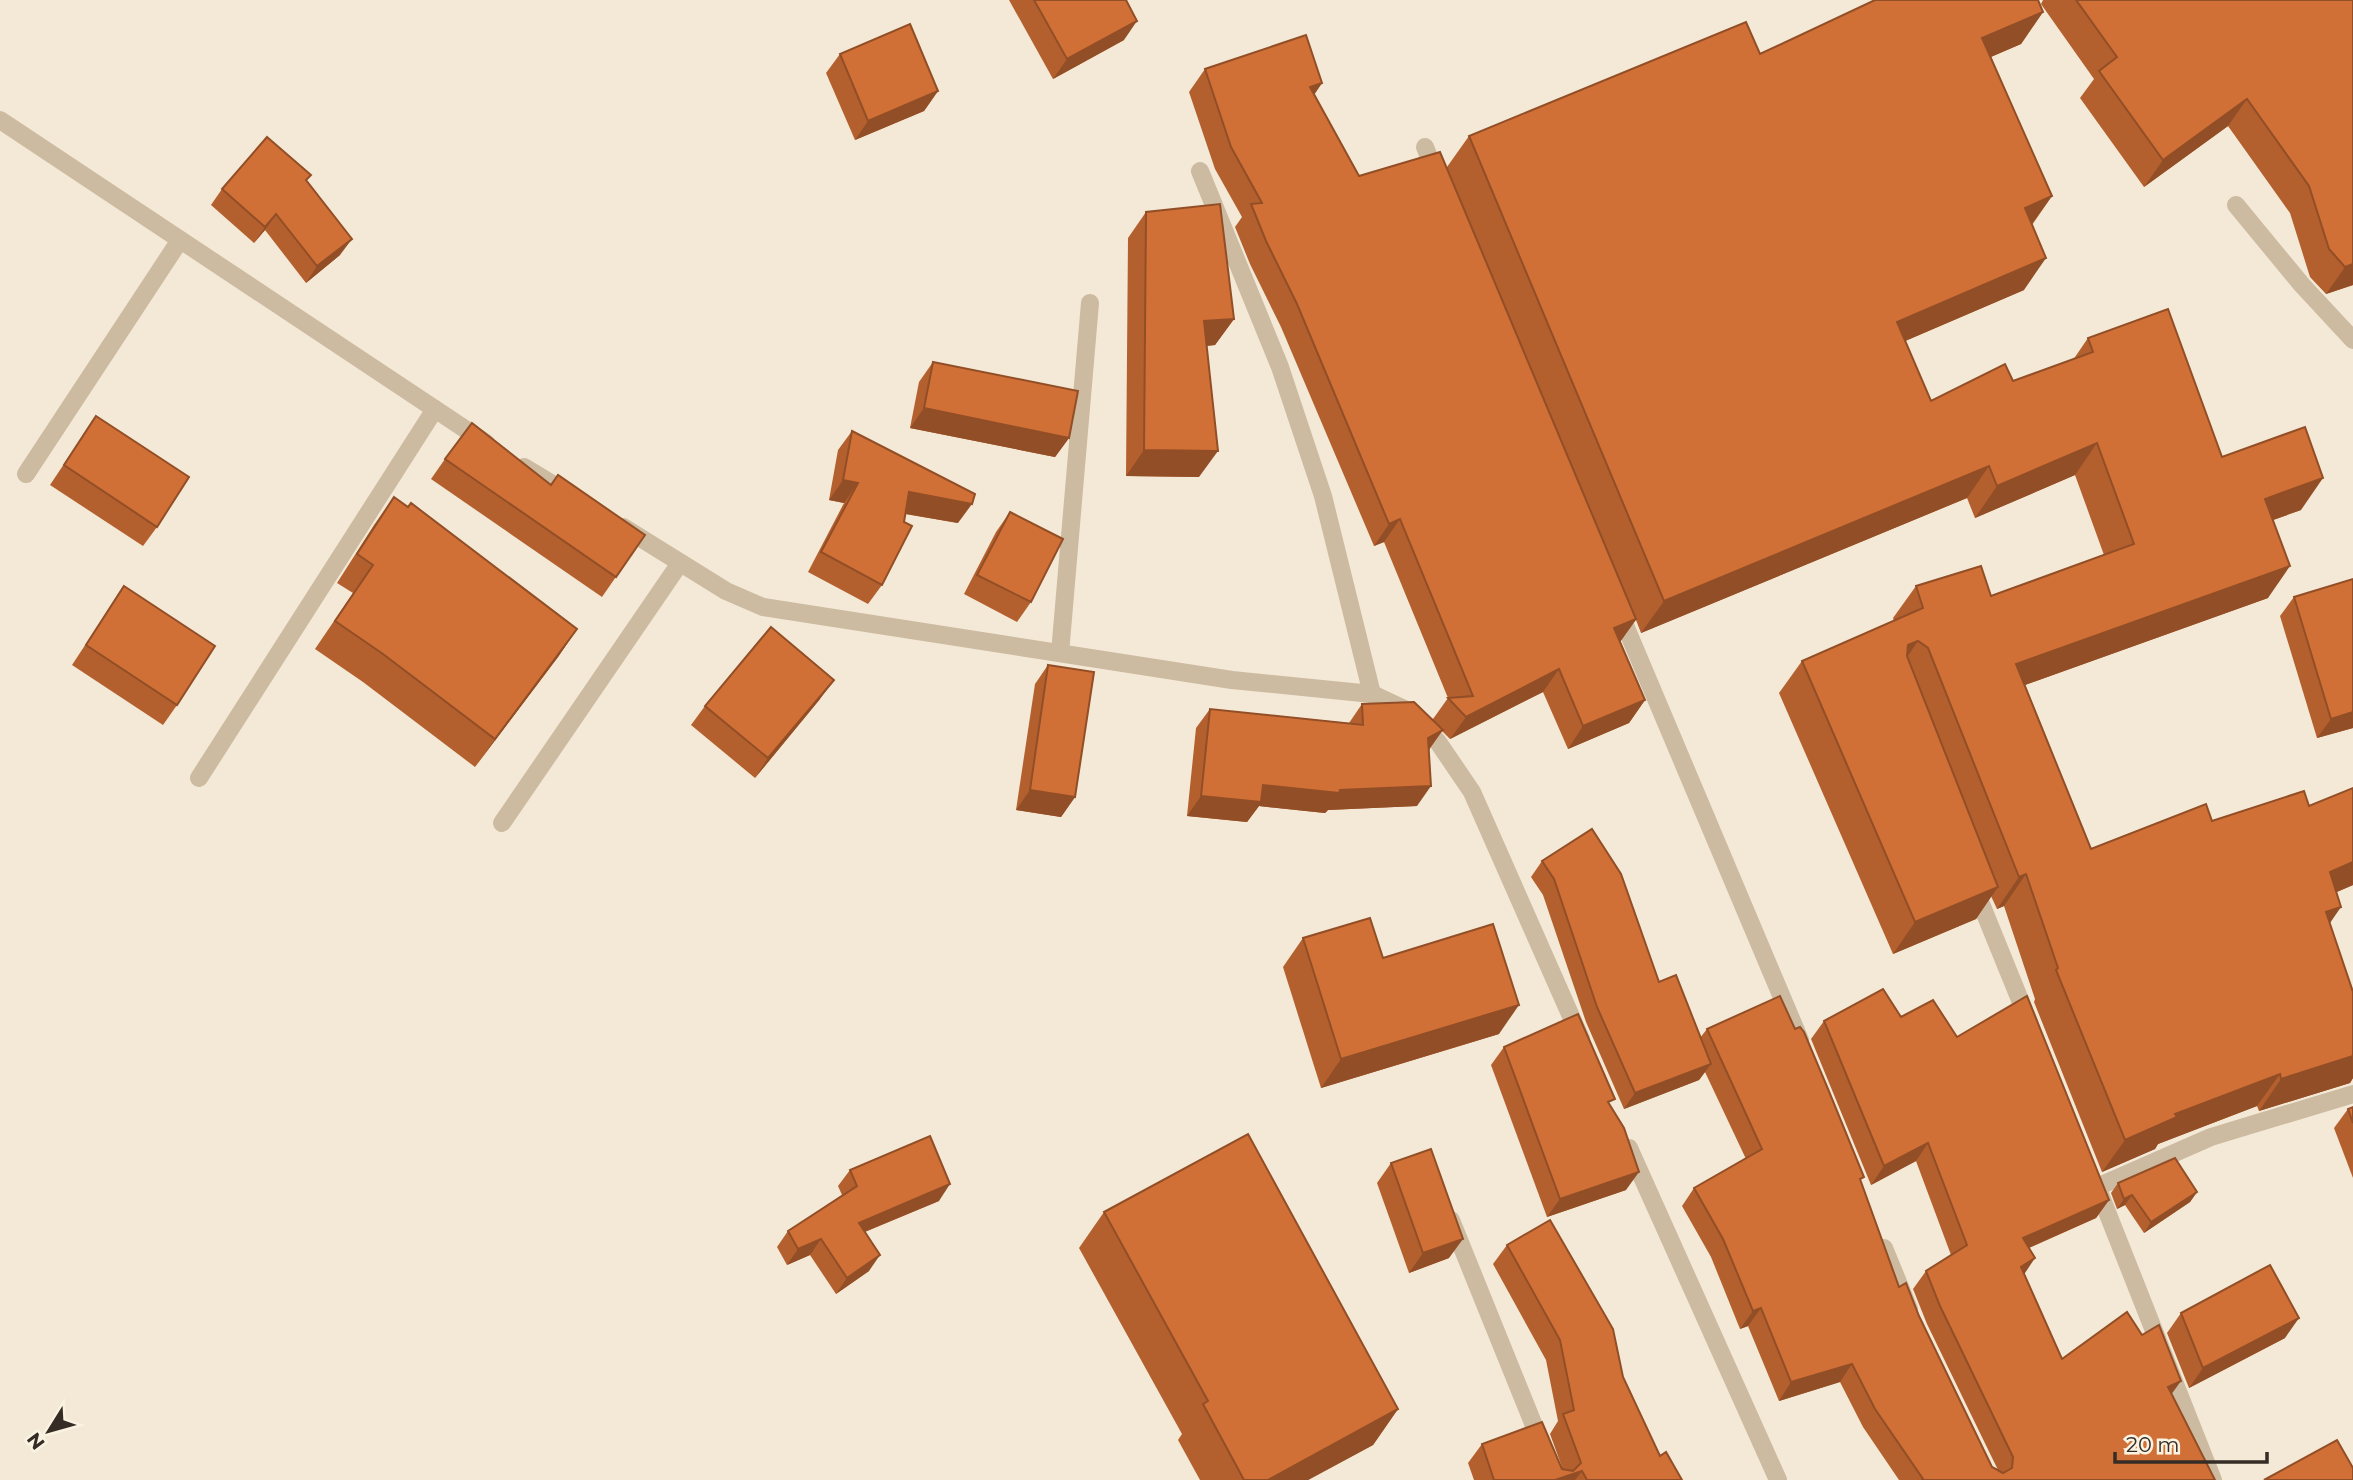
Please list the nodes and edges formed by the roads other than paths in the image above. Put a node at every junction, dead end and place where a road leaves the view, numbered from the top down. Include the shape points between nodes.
1 (0, 120) edge
2 (1425, 148) dead end
3 (1200, 171) dead end
4 (1441, 186) edge
5 (2236, 205) dead end
6 (180, 240) junction
7 (1090, 303) dead end
8 (2353, 340) edge
9 (435, 408) junction
10 (26, 474) dead end
11 (585, 505) edge
12 (609, 519) edge
13 (680, 563) junction
14 (1612, 594) edge
15 (1060, 653) junction
16 (1372, 694) junction
17 (200, 778) dead end
18 (502, 823) dead end
19 (1968, 871) edge
20 (2035, 1035) edge
21 (1805, 1052) edge
22 (1589, 1058) edge
23 (2353, 1094) edge
24 (1623, 1134) edge
25 (2087, 1162) edge
26 (2097, 1187) junction
27 (1447, 1209) edge
28 (1876, 1228) edge
29 (1917, 1329) edge
30 (1556, 1480) edge
31 (1778, 1480) edge
32 (2213, 1480) edge

1 - 6 street
2 - 4 street
3 - 16 street via 1280,367 1323,496
5 - 8 street
6 - 9 street
6 - 10 street
7 - 15 street
9 - 11 street
9 - 17 street
12 - 13 street
13 - 15 street via 763,607
13 - 18 street
14 - 21 street
15 - 16 street via 1232,680
16 - 22 street via 1404,709 1438,742 1472,792
19 - 20 street
23 - 26 street via 2211,1137
24 - 31 street
25 - 26 street
26 - 32 street
27 - 30 street
28 - 29 street

